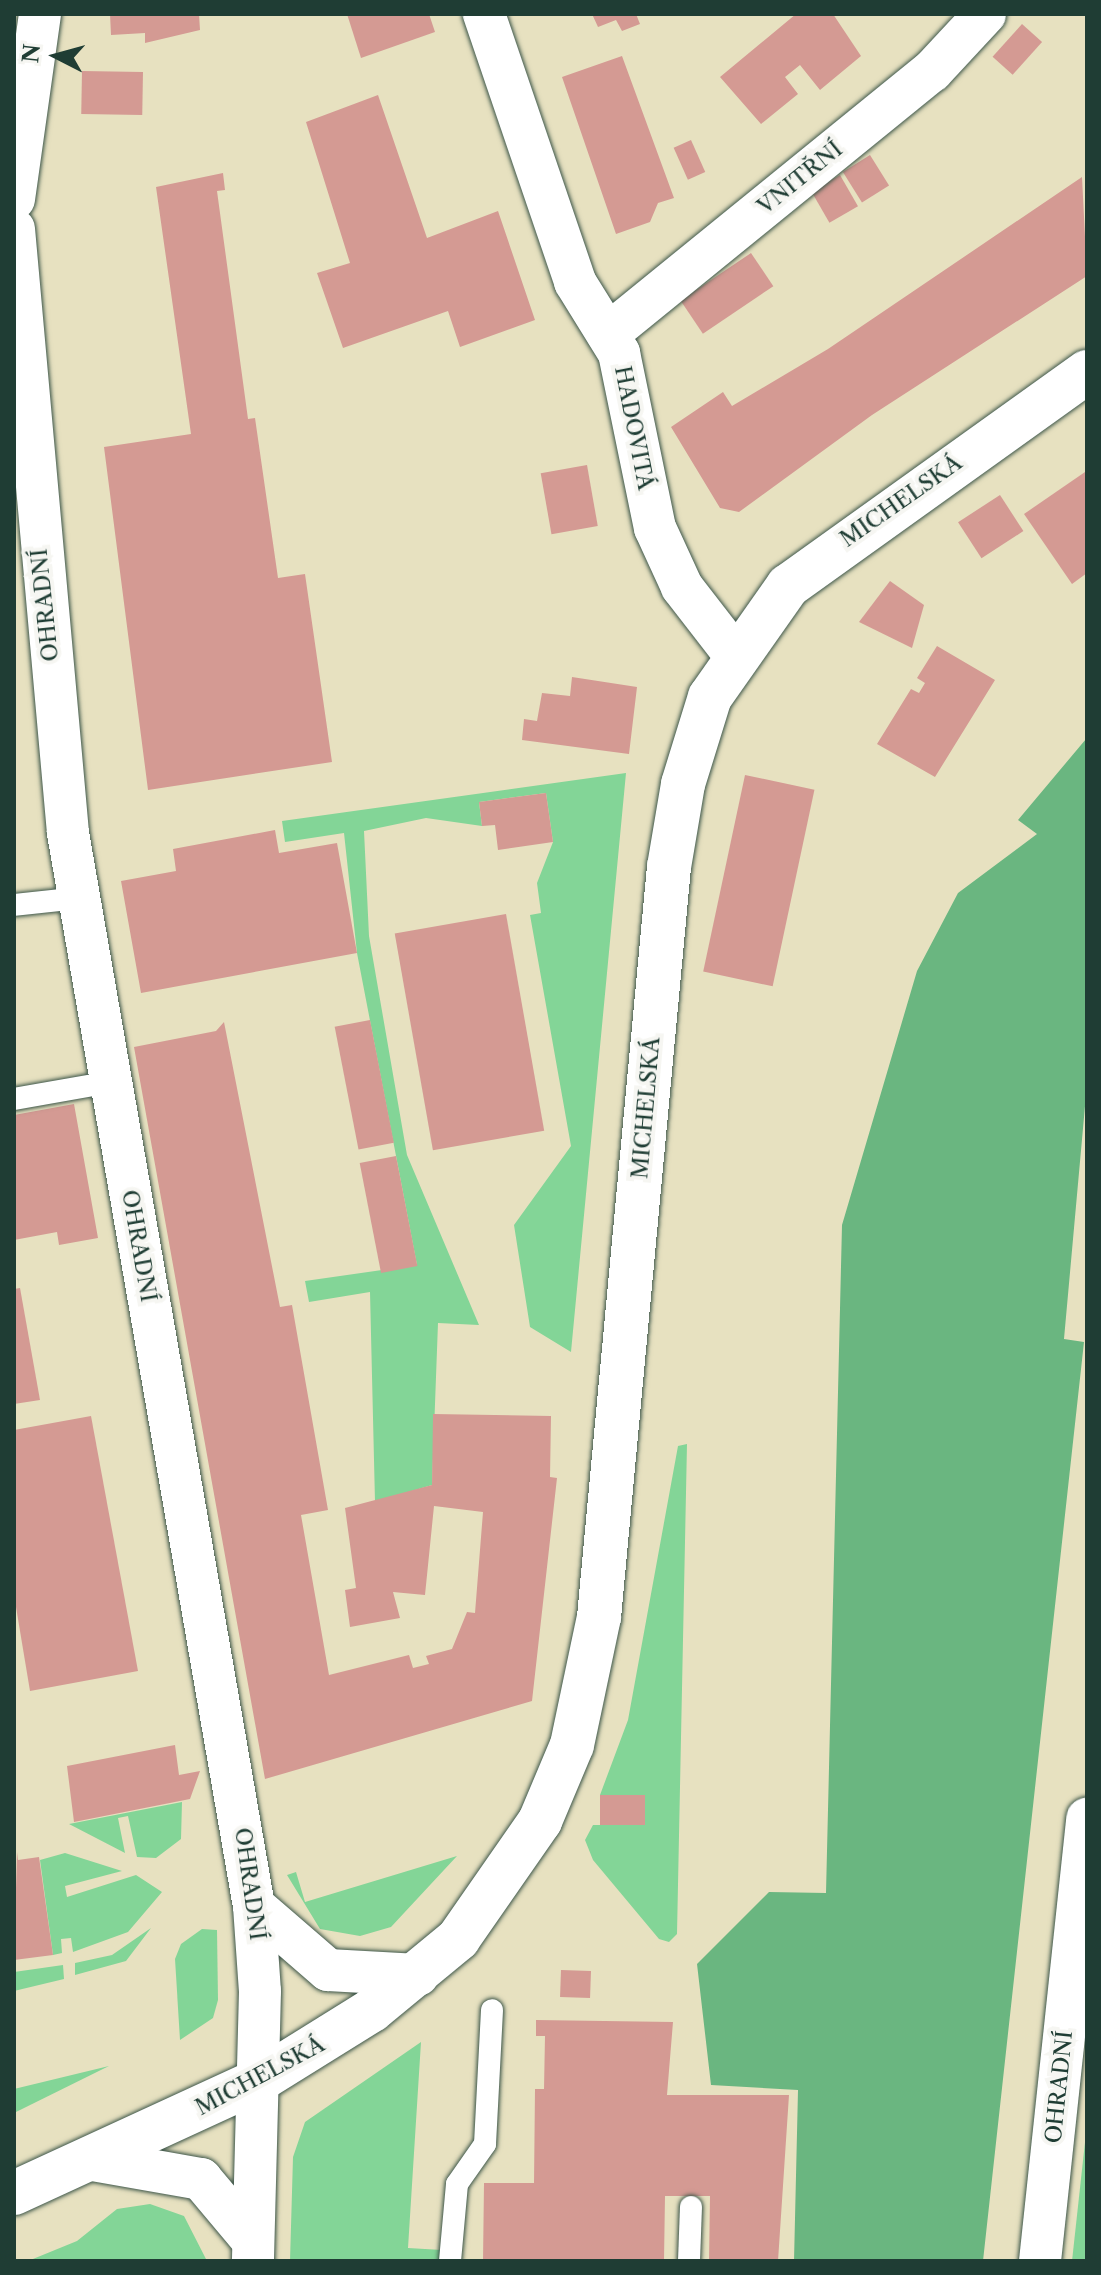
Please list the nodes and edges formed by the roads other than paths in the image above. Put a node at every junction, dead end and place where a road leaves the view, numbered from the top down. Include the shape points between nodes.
1 (40, 14) edge
2 (985, 14) edge
3 (496, 21) edge
4 (15, 189) edge
5 (14, 229) edge
6 (608, 334) junction
7 (1087, 372) edge
8 (21, 439) edge
9 (734, 654) junction
10 (79, 898) junction
11 (14, 905) edge
12 (110, 1082) junction
13 (14, 1099) edge
14 (1087, 1818) edge
15 (251, 1886) junction
16 (418, 1975) junction
17 (492, 2010) dead end
18 (258, 2081) junction
19 (93, 2160) junction
20 (14, 2193) edge
21 (691, 2207) dead end
22 (253, 2251) edge
23 (450, 2261) edge
24 (689, 2261) edge
25 (1040, 2261) edge

1 - 4 street
2 - 6 street, VNITŘNÍ via 932,71
3 - 6 street, HADOVITÁ via 575,282
5 - 8 street, OHRADNÍ
6 - 9 street, HADOVITÁ via 619,353 655,528 682,587
7 - 9 street, MICHELSKÁ via 837,545 788,586
8 - 10 street, OHRADNÍ
9 - 16 street, MICHELSKÁ via 694,739 673,830 588,1685 540,1821 477,1916
10 - 11 lane
10 - 12 street, OHRADNÍ
12 - 13 lane
12 - 15 street, OHRADNÍ
14 - 25 street, OHRADNÍ
15 - 16 street via 328,1970
15 - 18 street, OHRADNÍ
16 - 18 street, MICHELSKÁ
17 - 23 lane via 485,2144 457,2184
18 - 19 street, MICHELSKÁ
18 - 22 street, OHRADNÍ
19 - 20 street, MICHELSKÁ
19 - 22 street via 201,2179
21 - 24 lane

